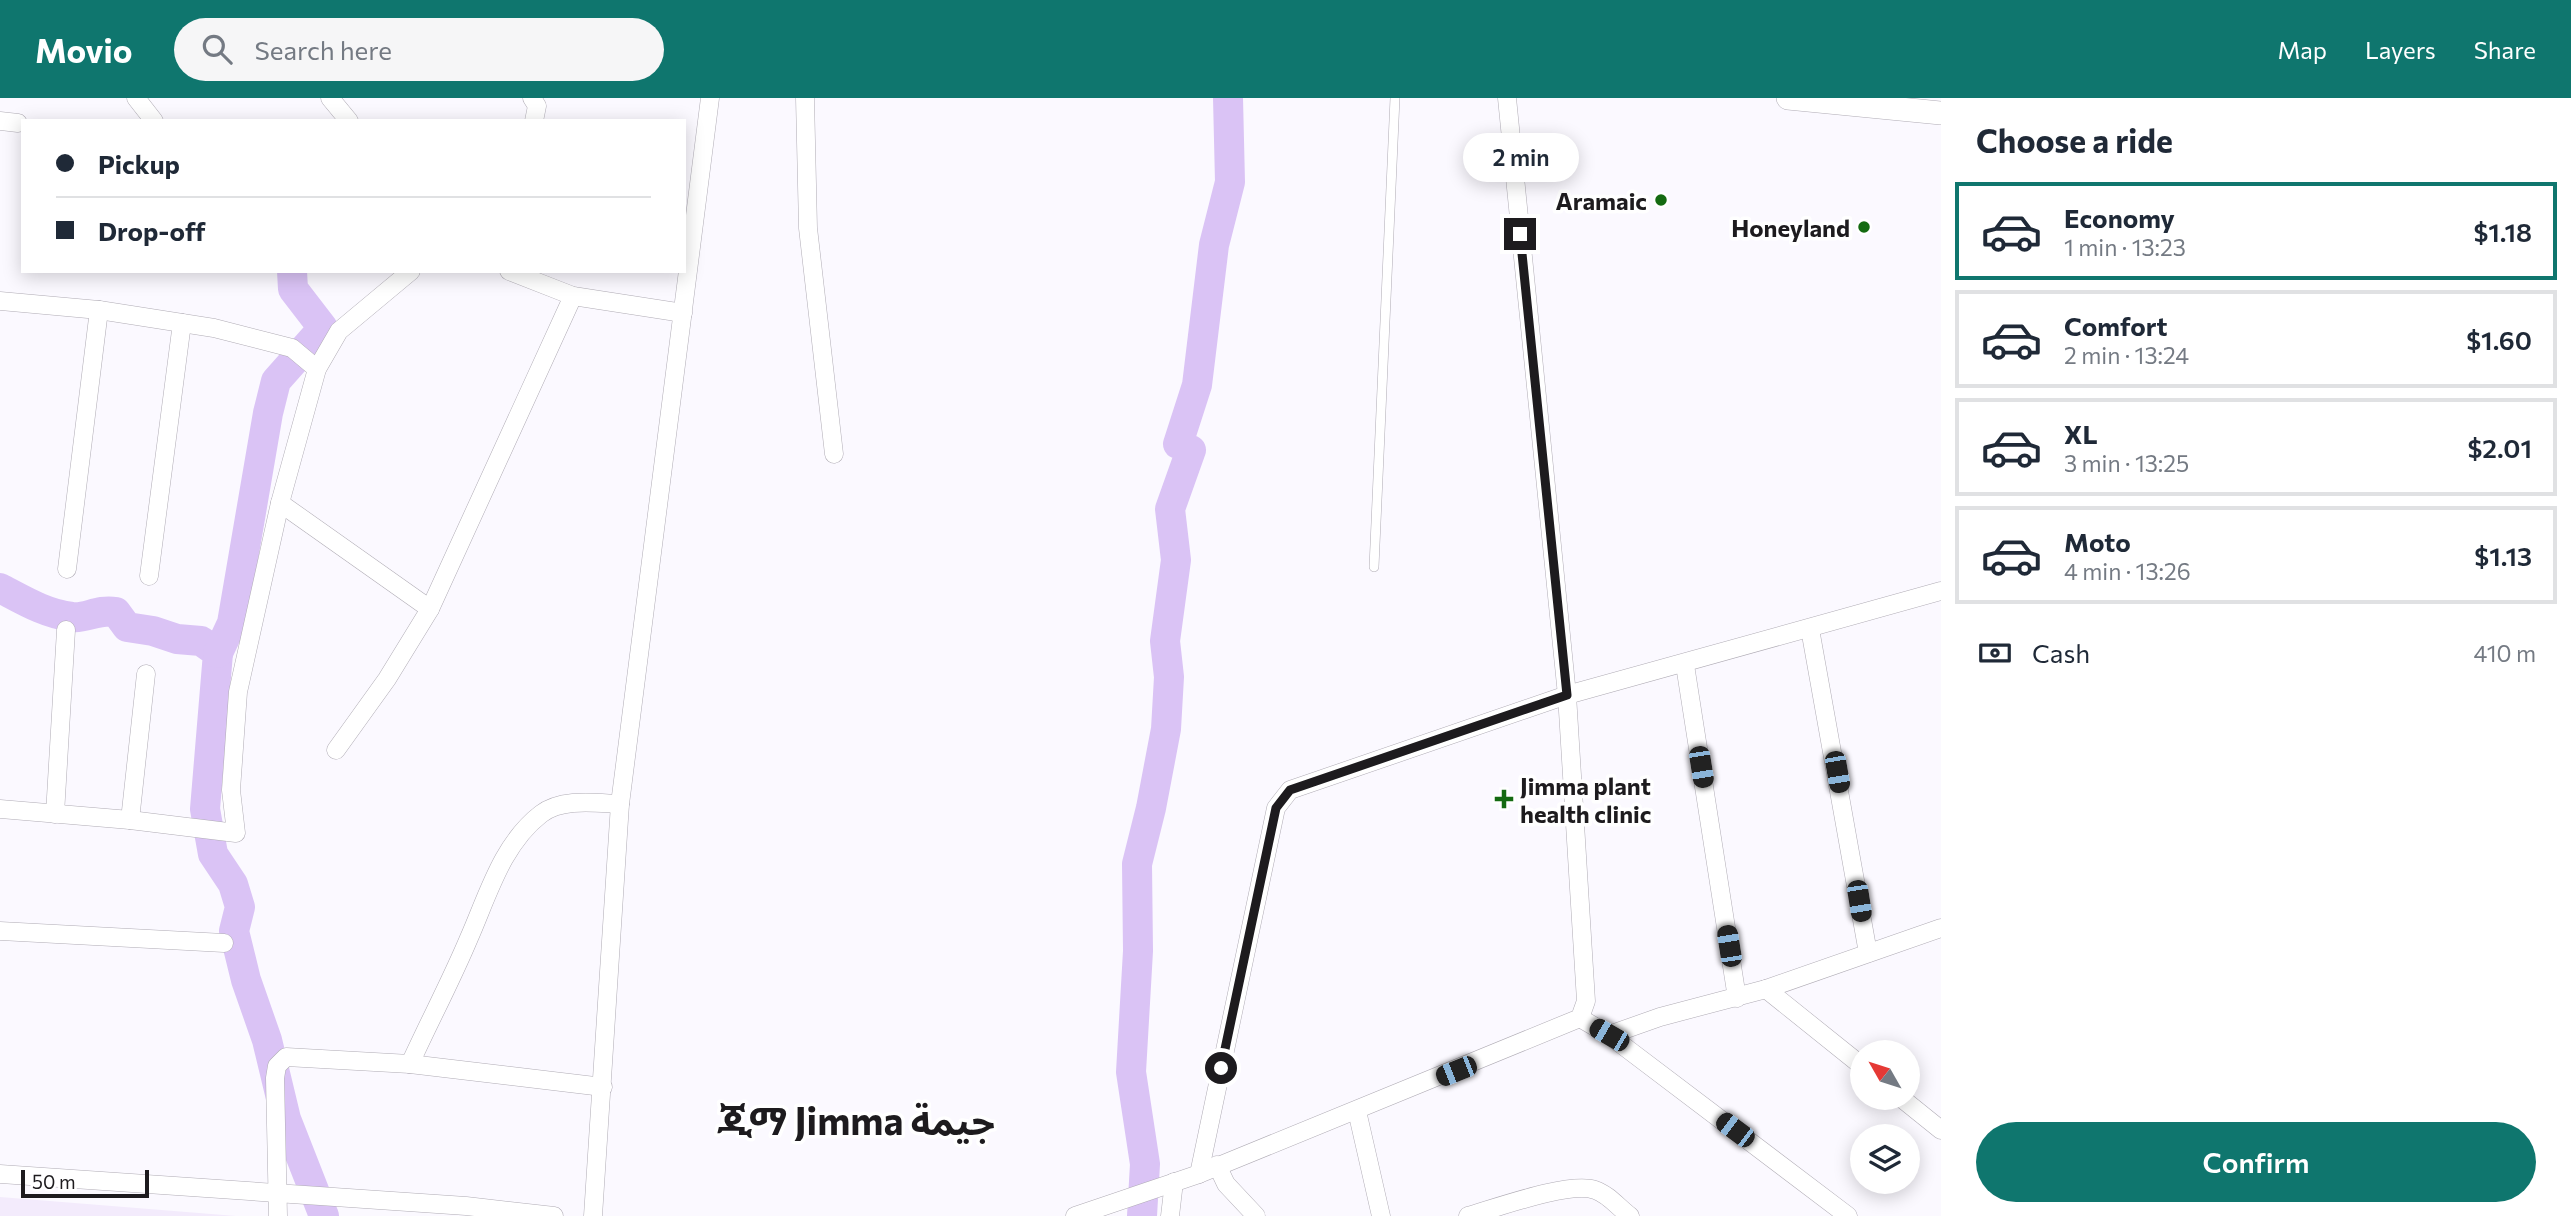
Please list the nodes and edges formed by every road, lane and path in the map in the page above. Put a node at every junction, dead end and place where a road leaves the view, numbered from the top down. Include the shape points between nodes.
1 (136, 98) edge
2 (330, 98) edge
3 (532, 98) edge
4 (710, 98) edge
5 (805, 98) edge
6 (1395, 98) edge
7 (1507, 98) edge
8 (1788, 98) edge
9 (1941, 113) edge
10 (152, 119) edge
11 (347, 119) edge
12 (534, 119) edge
13 (0, 121) edge
14 (18, 123) dead end
15 (689, 229) edge
16 (686, 271) edge
17 (409, 273) edge
18 (514, 273) edge
19 (686, 273) edge
20 (573, 296) junction
21 (0, 301) edge
22 (99, 310) junction
23 (683, 313) junction
24 (182, 323) junction
25 (317, 369) junction
26 (834, 454) dead end
27 (280, 503) junction
28 (1374, 566) dead end
29 (66, 569) dead end
30 (149, 576) dead end
31 (1941, 591) edge
32 (430, 609) junction
33 (1810, 629) junction
34 (66, 630) dead end
35 (1685, 665) junction
36 (146, 674) dead end
37 (1567, 695) junction
38 (336, 750) dead end
39 (620, 804) junction
40 (0, 809) edge
41 (55, 814) junction
42 (130, 820) junction
43 (1941, 929) edge
44 (0, 931) edge
45 (224, 943) dead end
46 (1868, 953) junction
47 (1766, 989) junction
48 (1737, 998) junction
49 (1580, 1018) junction
50 (1609, 1035) junction
51 (1850, 1056) edge
52 (410, 1065) junction
53 (603, 1087) junction
54 (1916, 1110) edge
55 (1357, 1111) junction
56 (1941, 1130) edge
57 (1217, 1165) junction
58 (0, 1174) edge
59 (1199, 1174) junction
60 (1174, 1182) junction
61 (279, 1194) junction
62 (466, 1211) edge
63 (1841, 1214) edge
64 (278, 1216) edge
65 (554, 1216) edge
66 (593, 1216) edge
67 (1075, 1216) edge
68 (1170, 1216) edge
69 (1256, 1216) edge
70 (1381, 1216) edge
71 (1468, 1216) edge
72 (1630, 1216) edge

1 - 10 street
2 - 11 street
3 - 12 street via 537,106
4 - 15 street
5 - 26 street via 808,228
6 - 28 lane
7 - 37 street
8 - 9 street
13 - 14 street
15 - 16 street
17 - 25 street via 339,331
18 - 20 street
19 - 23 street
20 - 23 street
20 - 32 street
21 - 22 street
22 - 24 street
22 - 29 street
23 - 39 street
24 - 25 street via 292,348
24 - 30 street
25 - 27 street
27 - 32 street
27 - 42 street via 239,692 231,790 236,833
31 - 33 street
32 - 38 street
33 - 35 street
33 - 46 street
34 - 41 street
35 - 37 street
35 - 48 street
36 - 42 street
37 - 49 street via 1586,1001
37 - 59 street via 1290,790 1282,799
39 - 52 street via 560,805 542,813 516,840 491,881
39 - 53 street
40 - 41 street
41 - 42 street
43 - 46 street
44 - 45 street
46 - 47 street
47 - 48 street
47 - 51 street
48 - 50 street
49 - 50 street
49 - 55 street
50 - 63 street
52 - 53 street
52 - 61 street via 286,1057 276,1072
53 - 66 street
54 - 56 street
55 - 57 street
55 - 70 street
57 - 59 street
57 - 69 street via 1226,1184
58 - 61 street
59 - 60 street
60 - 67 street
60 - 68 street
61 - 62 street
61 - 64 street
62 - 65 street
71 - 72 street via 1583,1188 1604,1195

